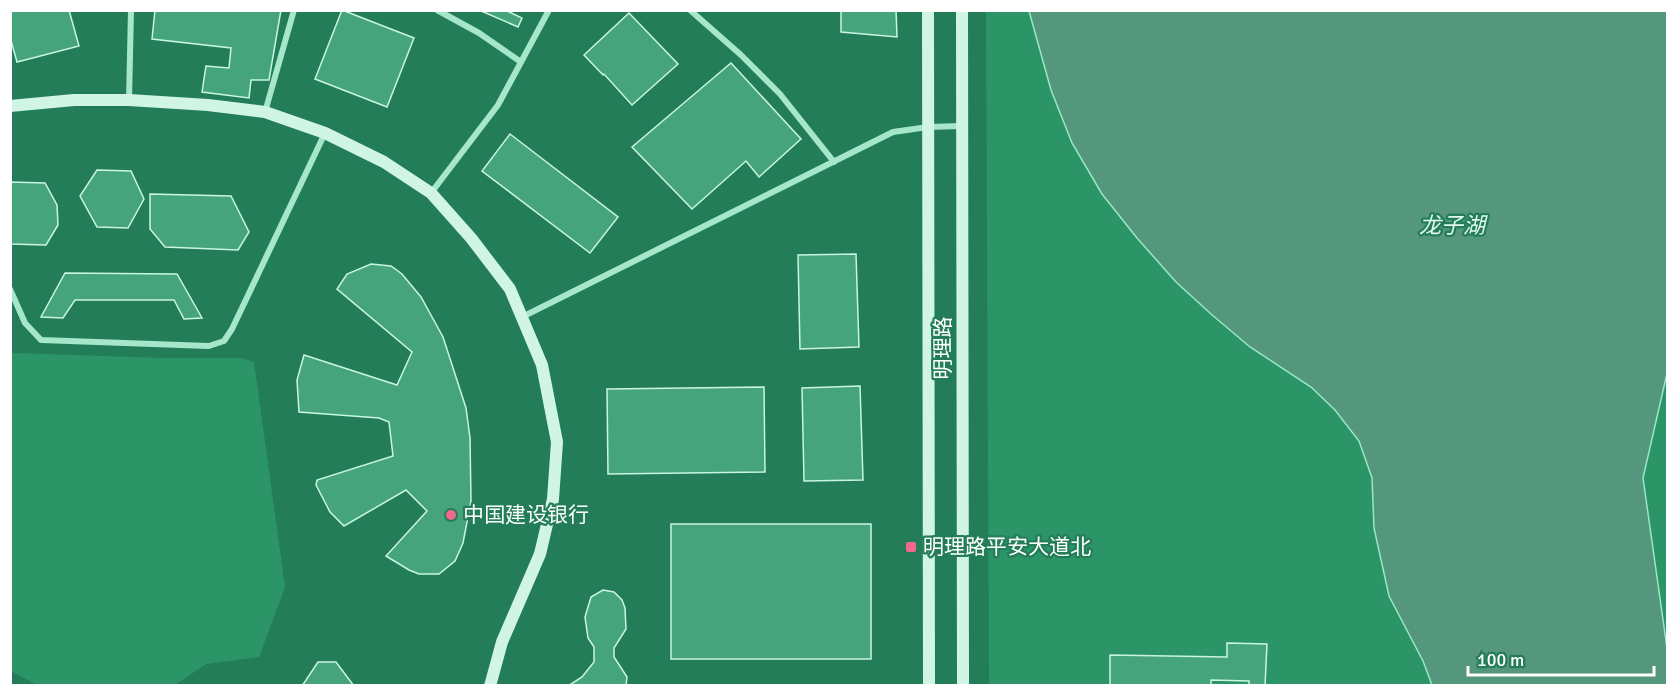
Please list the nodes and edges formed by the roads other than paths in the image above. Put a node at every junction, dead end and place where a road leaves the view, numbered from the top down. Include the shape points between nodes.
1 (131, 10) edge
2 (294, 10) edge
3 (437, 10) edge
4 (549, 10) edge
5 (690, 10) edge
6 (928, 10) edge
7 (962, 10) edge
8 (521, 62) junction
9 (129, 100) junction
10 (10, 106) edge
11 (265, 112) junction
12 (961, 126) junction
13 (928, 127) junction
14 (325, 133) junction
15 (834, 162) junction
16 (431, 194) junction
17 (10, 289) edge
18 (522, 317) junction
19 (490, 686) edge
20 (929, 686) edge
21 (963, 686) edge

1 - 9 street
2 - 11 street
3 - 8 street
4 - 8 street
5 - 15 street via 780,94
6 - 13 main road, 明理路
7 - 12 main road, 明理路
8 - 16 street via 498,105
9 - 10 main road
9 - 11 main road
11 - 14 main road
12 - 13 street
12 - 21 main road, 明理路
13 - 15 street via 893,132
13 - 20 main road, 明理路
14 - 16 main road via 384,162
14 - 17 street via 224,341 209,345 40,340 25,323
15 - 18 street
16 - 18 main road via 510,289
18 - 19 main road via 542,365 557,442 553,499 540,555 502,642

